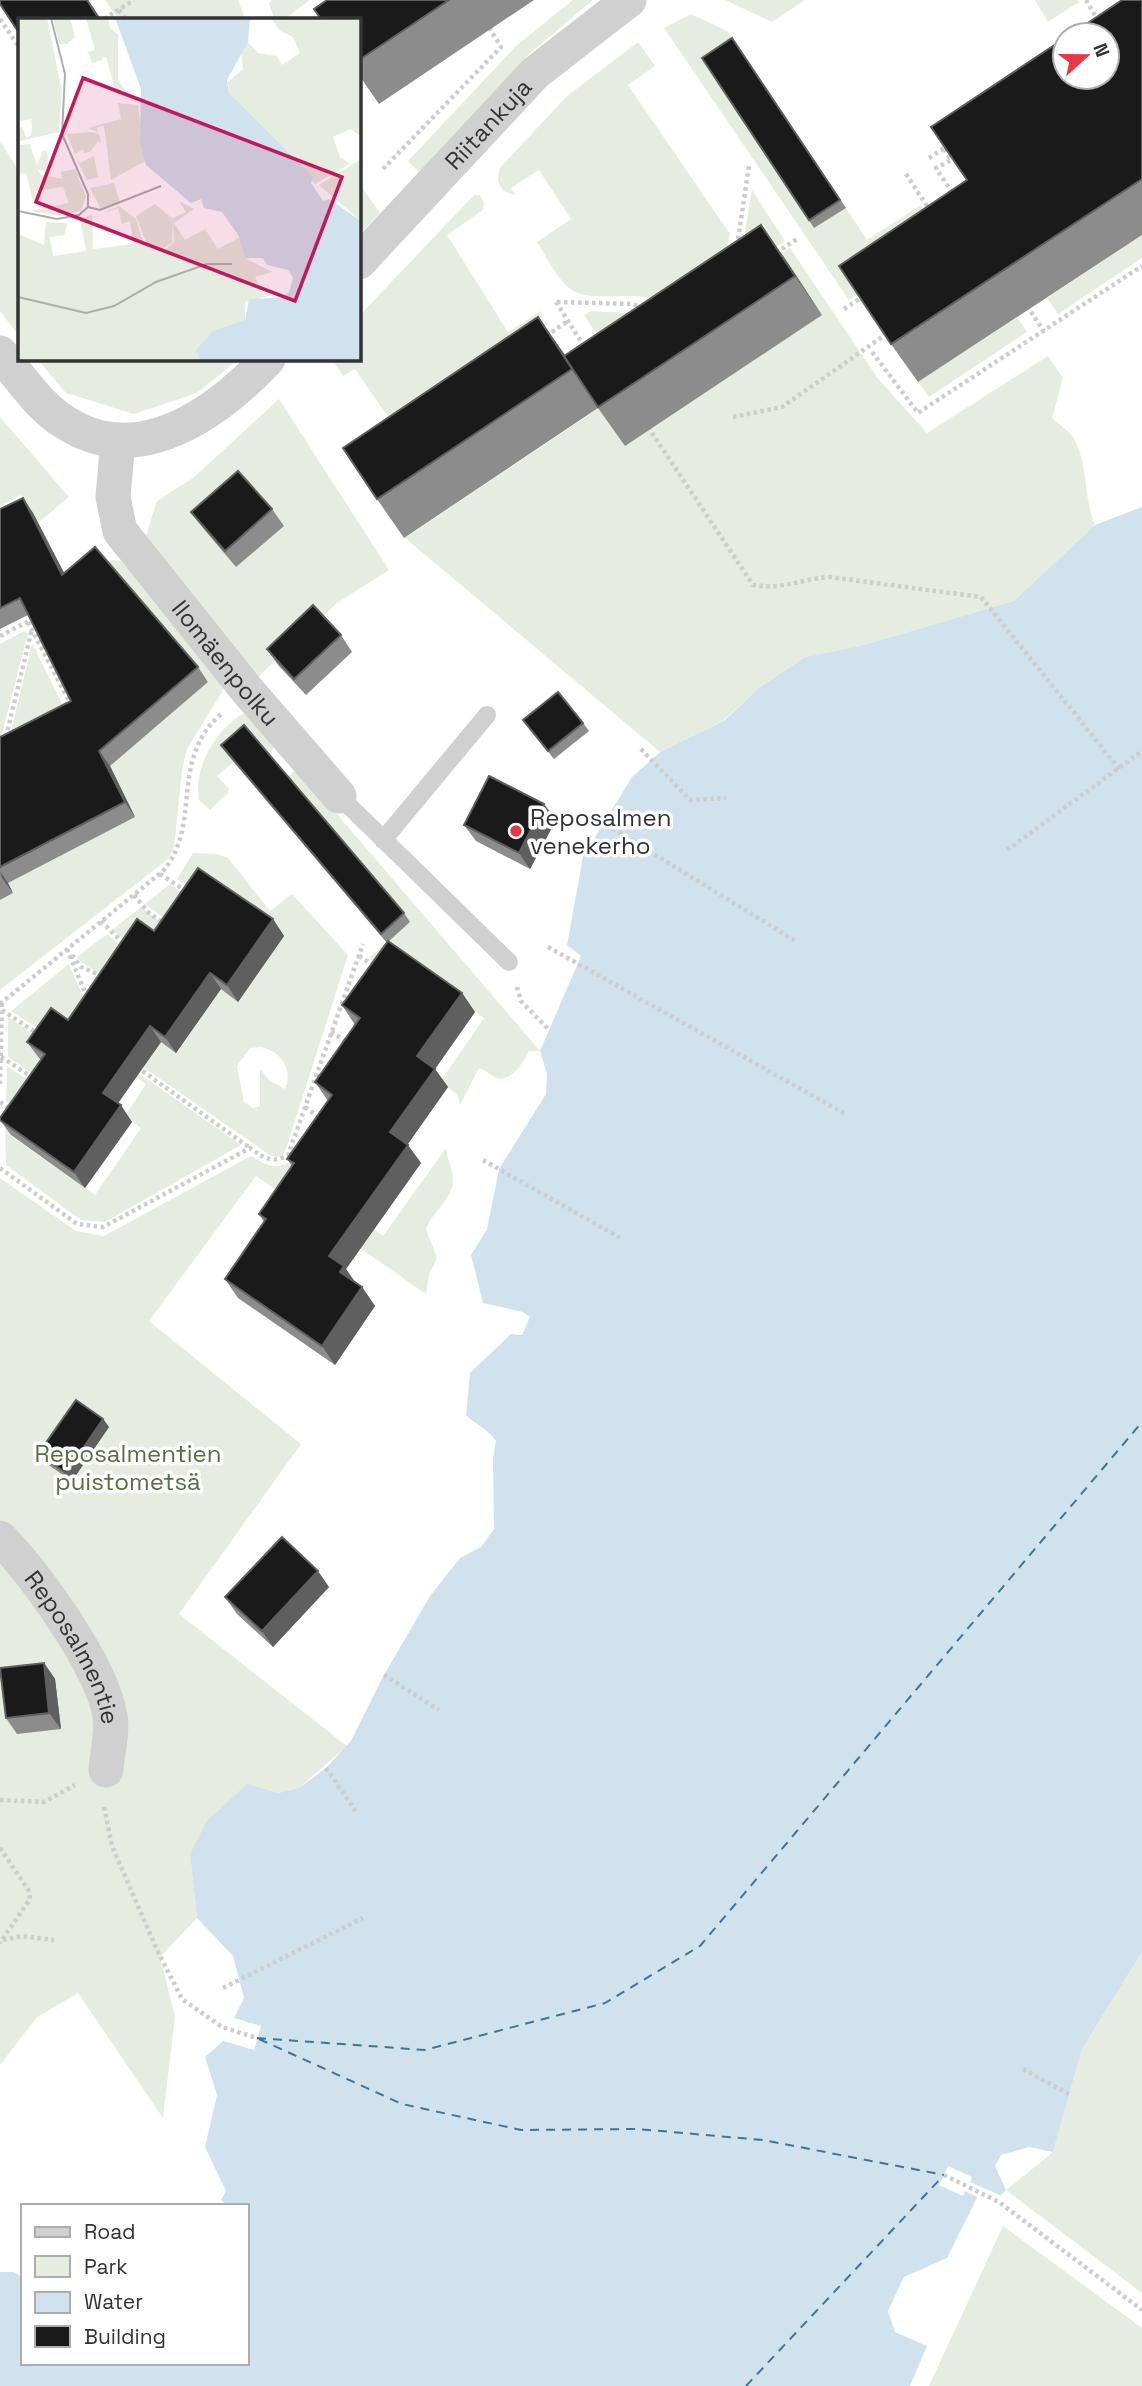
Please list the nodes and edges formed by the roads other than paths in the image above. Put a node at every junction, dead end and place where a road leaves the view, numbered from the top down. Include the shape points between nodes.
1 (629, 0) edge
2 (360, 261) edge
3 (0, 353) edge
4 (267, 360) edge
5 (118, 440) junction
6 (486, 715) dead end
7 (339, 796) joint
8 (383, 840) junction
9 (509, 962) road end
10 (0, 1538) edge
11 (106, 1770) road end

1 - 2 street, Riitankuja via 535,73
3 - 5 street via 65,423
4 - 5 street via 222,402 185,426 150,439
5 - 7 street, Ilomäenpolku via 113,497 120,531
6 - 8 lane
7 - 8 lane, Ilomäenpolku
8 - 9 lane, Ilomäenpolku
10 - 11 street, Reposalmentie via 27,1567 100,1679 110,1718

